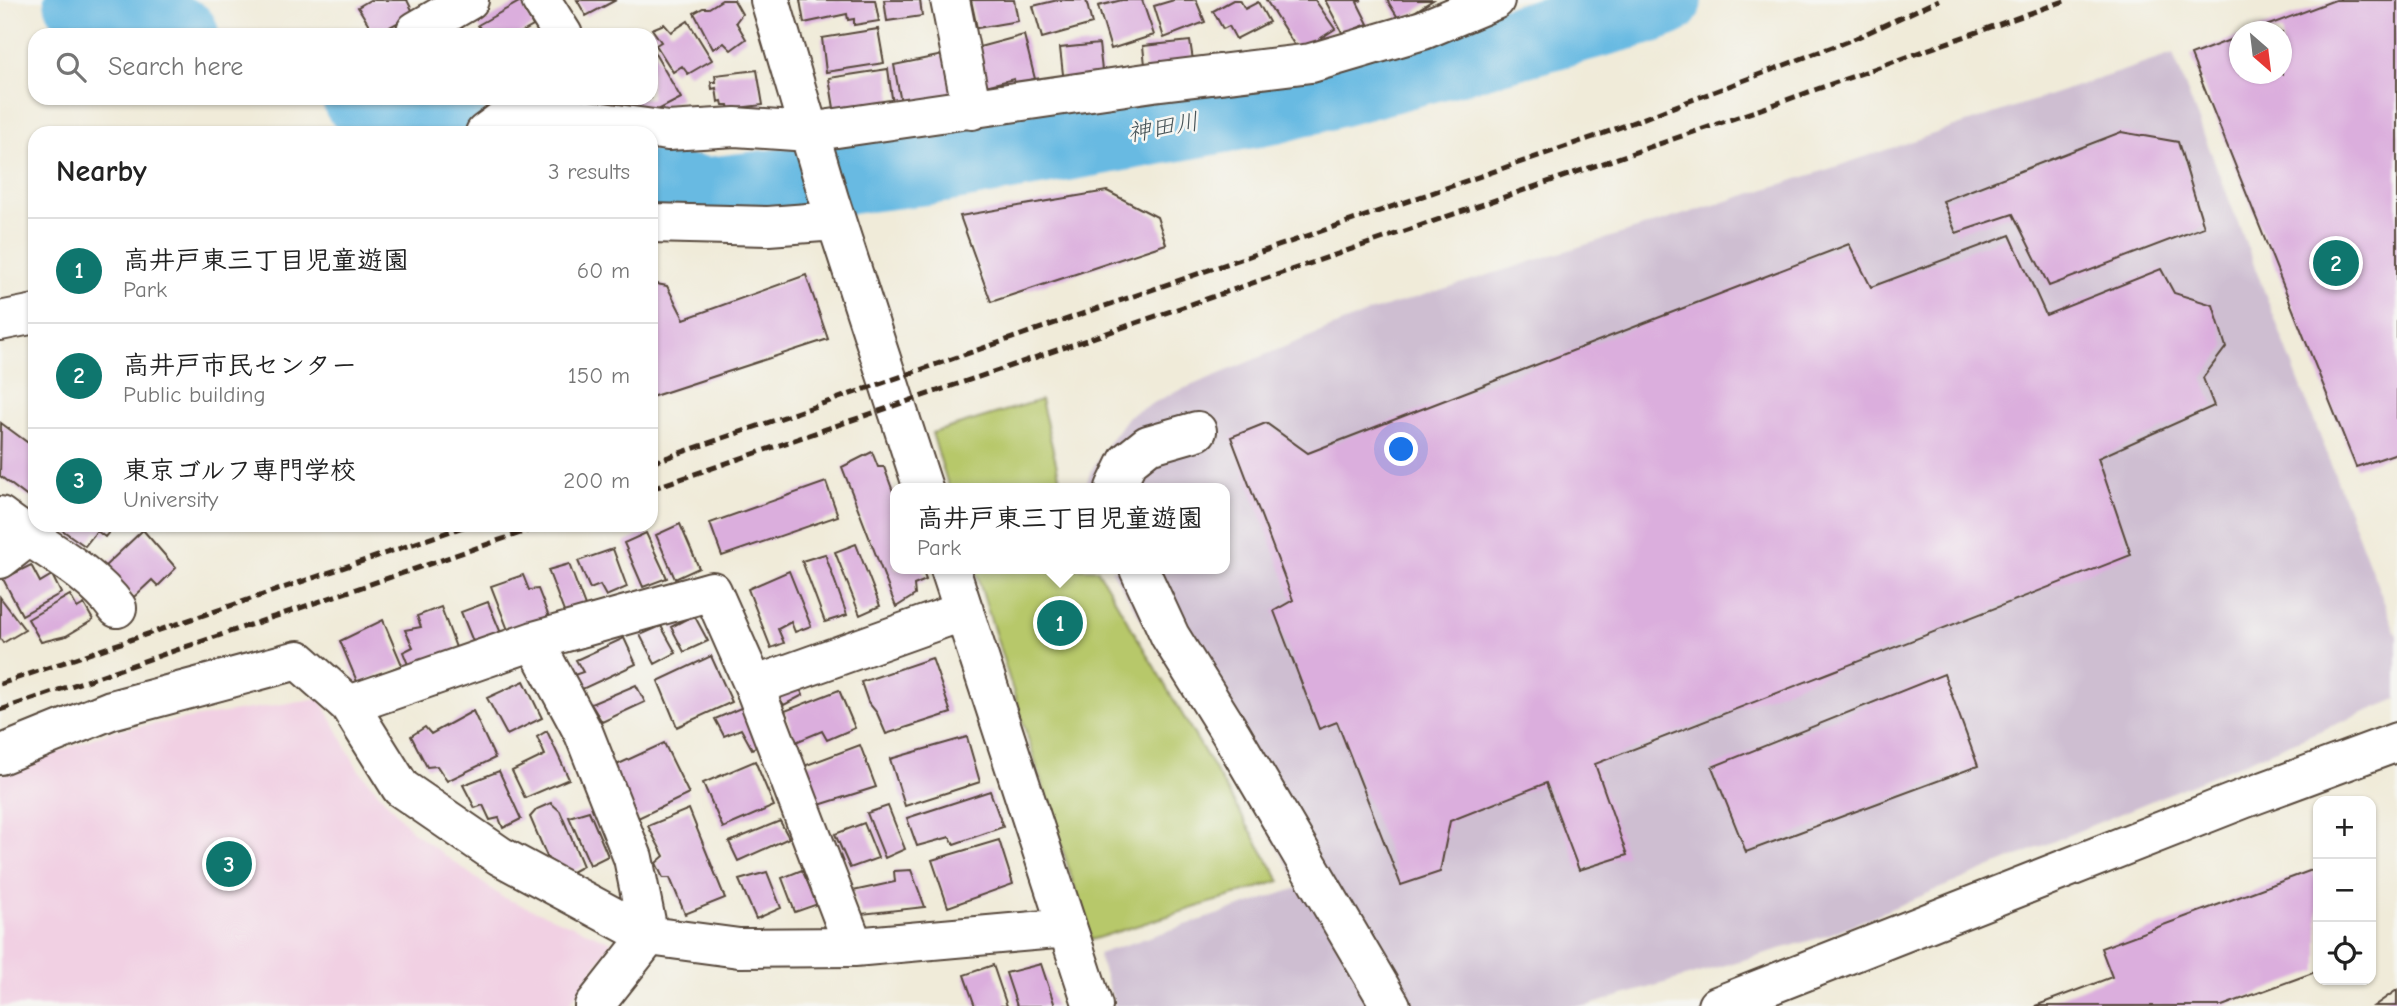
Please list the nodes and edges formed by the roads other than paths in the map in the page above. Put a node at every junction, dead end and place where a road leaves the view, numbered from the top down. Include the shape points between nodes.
1 (469, 0) edge
2 (541, 0) edge
3 (770, 0) edge
4 (950, 0) edge
5 (1495, 0) edge
6 (421, 28) edge
7 (559, 28) edge
8 (972, 110) junction
9 (610, 112) edge
10 (494, 126) edge
11 (653, 126) edge
12 (658, 128) edge
13 (811, 137) junction
14 (833, 210) junction
15 (658, 223) edge
16 (28, 315) edge
17 (0, 321) edge
18 (1197, 432) dead end
19 (921, 483) edge
20 (1117, 483) edge
21 (9, 538) edge
22 (952, 574) edge
23 (1141, 574) edge
24 (117, 608) dead end
25 (964, 611) junction
26 (534, 640) junction
27 (754, 686) junction
28 (349, 705) junction
29 (2397, 743) edge
30 (0, 755) edge
31 (1067, 928) junction
32 (649, 936) junction
33 (854, 947) junction
34 (594, 1006) edge
35 (1093, 1006) edge
36 (1391, 1006) edge
37 (1717, 1006) edge

1 - 6 street
2 - 7 street
3 - 13 street
4 - 8 street
5 - 8 street via 1423,30 1311,63
8 - 13 street
9 - 10 street via 516,110
9 - 11 street
12 - 13 street via 735,127
13 - 14 street
14 - 15 street via 768,226
14 - 19 street
16 - 17 street
18 - 20 street via 1149,445 1128,461
21 - 24 street via 61,557
22 - 25 street
23 - 36 street via 1170,636
25 - 27 street
25 - 31 street
26 - 27 street via 712,591
26 - 28 street
26 - 32 street via 584,734 628,846
27 - 33 street
28 - 30 street via 298,660 111,710
28 - 32 street via 401,788 500,856
29 - 37 street
31 - 33 street
31 - 35 street
32 - 33 street via 739,948
32 - 34 street

